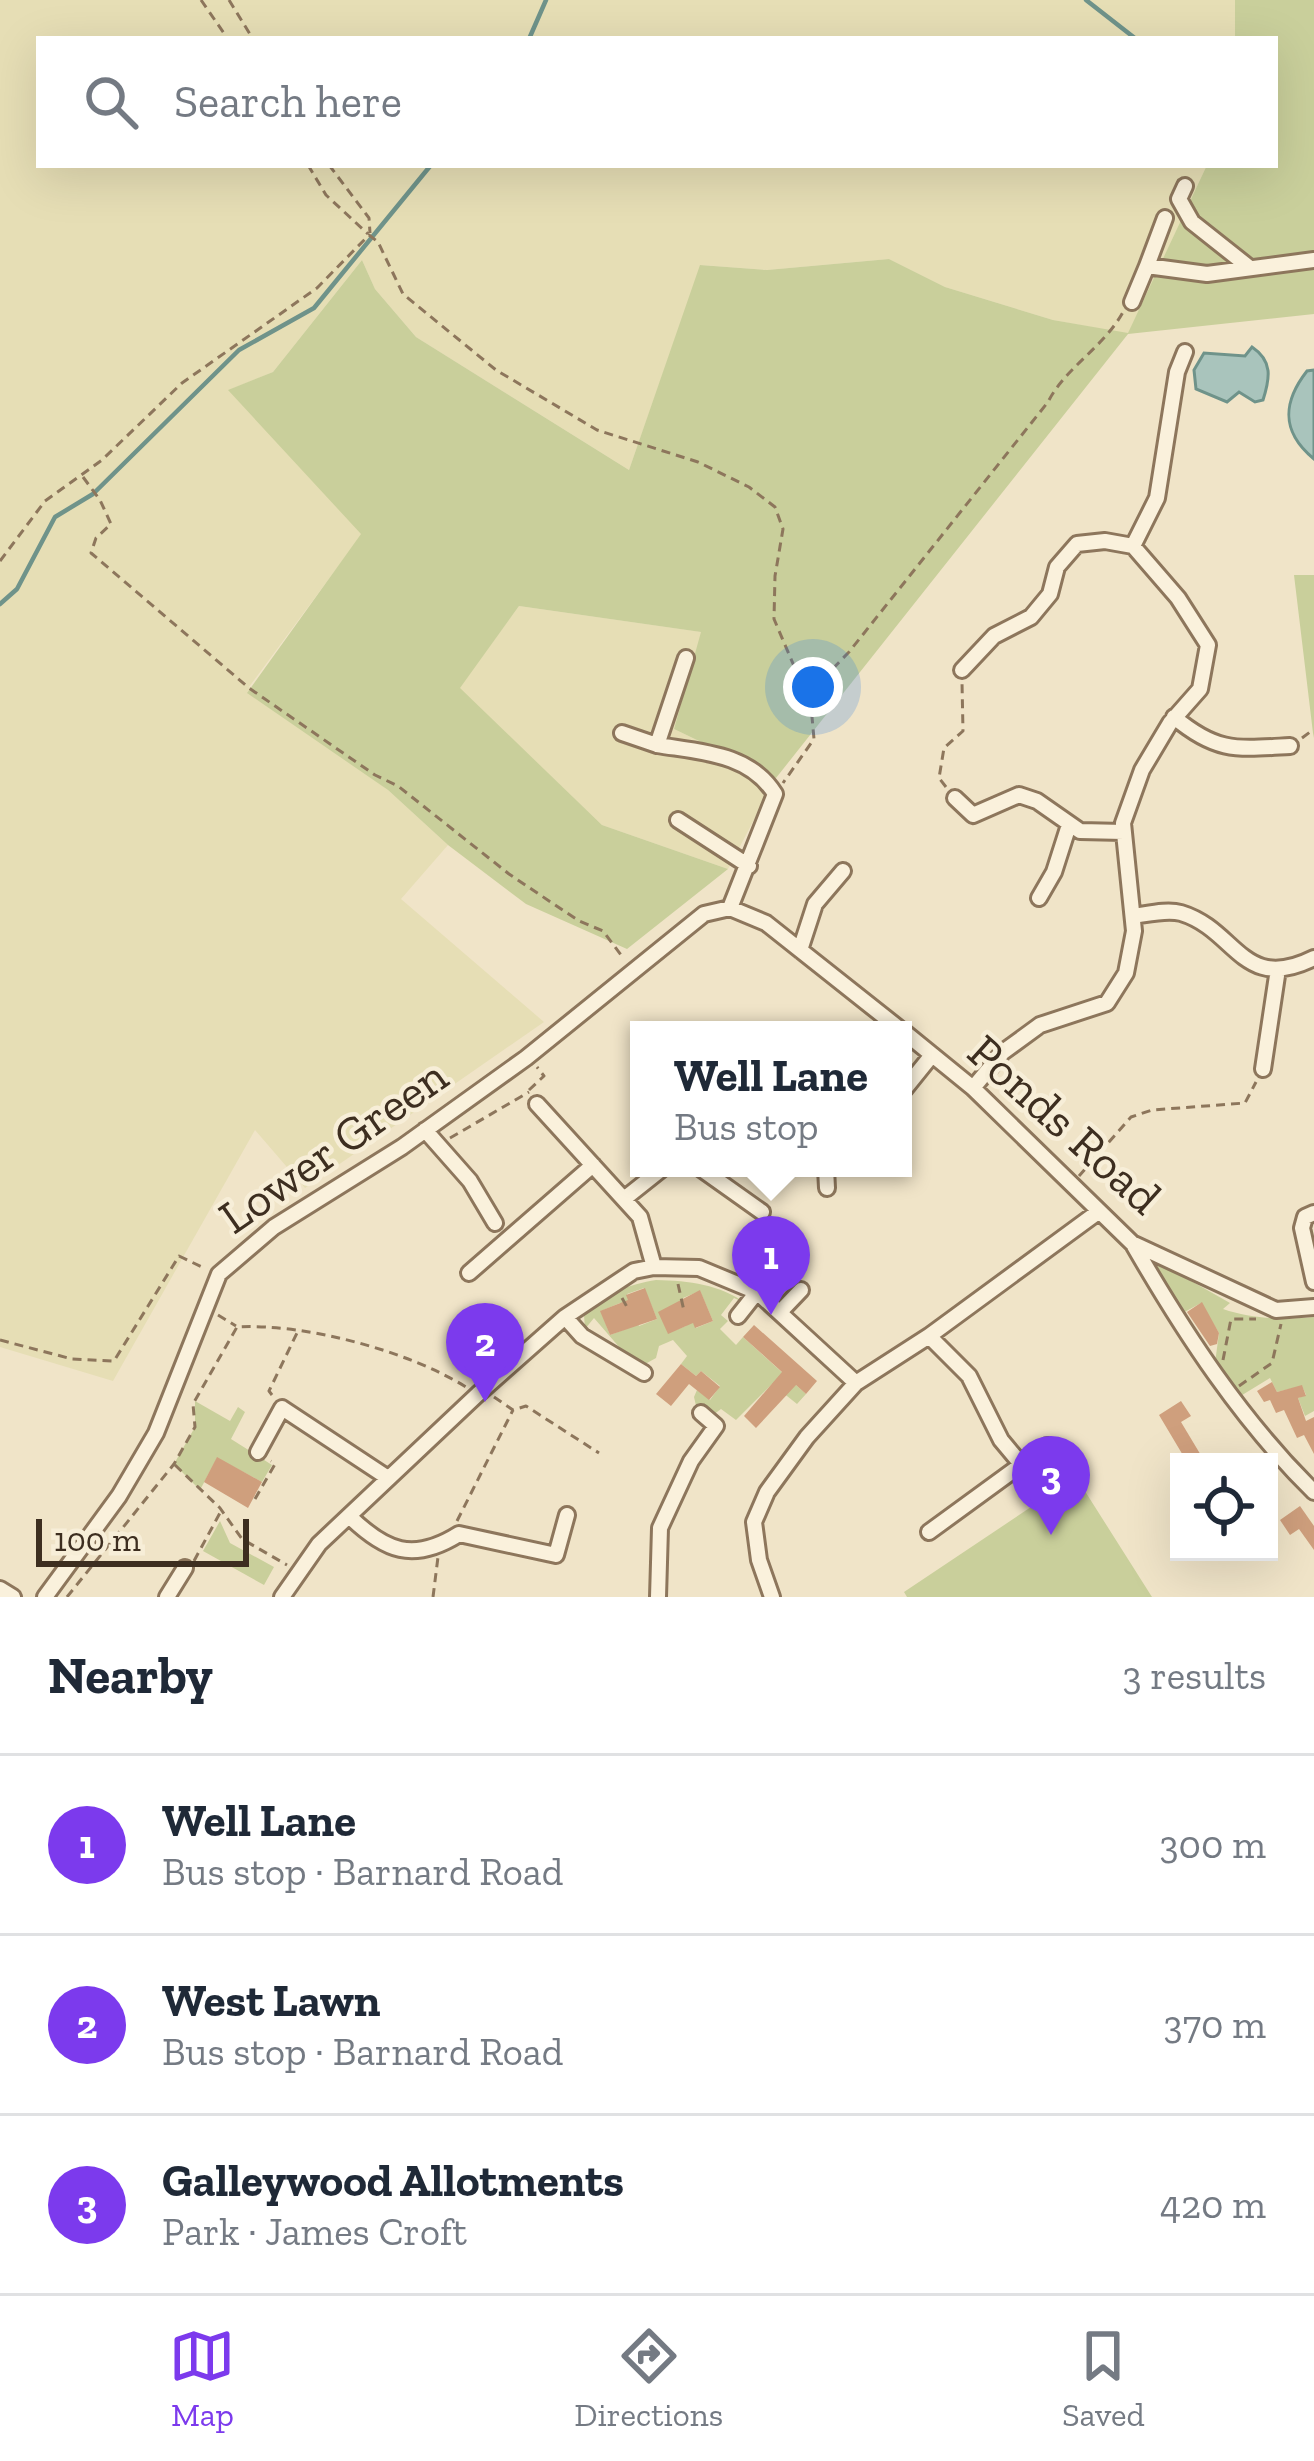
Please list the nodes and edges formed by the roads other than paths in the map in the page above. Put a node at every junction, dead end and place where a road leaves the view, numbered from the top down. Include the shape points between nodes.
1 (1185, 186) dead end
2 (1166, 218) dead end
3 (1314, 260) edge
4 (1148, 266) junction
5 (1250, 268) junction
6 (1132, 302) road end
7 (1185, 352) dead end
8 (1133, 546) junction
9 (686, 658) dead end
10 (962, 670) road end
11 (1174, 717) junction
12 (622, 733) dead end
13 (657, 745) junction
14 (1291, 746) dead end
15 (955, 798) road end
16 (678, 820) dead end
17 (1069, 825) junction
18 (1124, 832) junction
19 (748, 866) junction
20 (842, 872) dead end
21 (1039, 898) dead end
22 (730, 908) junction
23 (1133, 916) junction
24 (800, 950) junction
25 (1314, 958) edge
26 (1278, 969) junction
27 (889, 1021) edge
28 (912, 1039) edge
29 (932, 1055) junction
30 (1263, 1069) road end
31 (912, 1080) edge
32 (973, 1088) junction
33 (532, 1097) road end
34 (425, 1130) junction
35 (593, 1165) junction
36 (652, 1177) edge
37 (712, 1177) edge
38 (826, 1177) edge
39 (827, 1188) dead end
40 (624, 1199) junction
41 (1098, 1212) junction
42 (762, 1213) dead end
43 (1314, 1213) edge
44 (495, 1223) dead end
45 (1132, 1243) junction
46 (654, 1267) junction
47 (469, 1273) dead end
48 (1314, 1282) edge
49 (801, 1290) dead end
50 (757, 1292) junction
51 (1314, 1307) edge
52 (780, 1312) junction
53 (738, 1316) dead end
54 (565, 1317) junction
55 (929, 1336) junction
56 (644, 1373) dead end
57 (856, 1383) junction
58 (701, 1413) dead end
59 (1047, 1446) dead end
60 (263, 1456) road end
61 (1021, 1464) junction
62 (388, 1478) junction
63 (1314, 1492) edge
64 (567, 1515) dead end
65 (349, 1516) junction
66 (929, 1532) dead end
67 (185, 1568) road end
68 (0, 1589) edge
69 (13, 1597) edge
70 (45, 1597) edge
71 (167, 1597) edge
72 (282, 1597) edge
73 (658, 1597) edge
74 (772, 1597) edge

1 - 5 street via 1179,199 1192,222
2 - 4 street
3 - 5 street
4 - 5 street via 1207,274
4 - 6 street
7 - 8 street via 1157,498
8 - 10 street via 1077,544 1031,617 994,636
8 - 11 street via 1208,645 1200,689
9 - 13 street
11 - 14 street via 1201,740 1230,749
11 - 18 street via 1142,770
12 - 13 street
13 - 19 street via 726,756 765,777 775,794
15 - 17 street via 973,815 1019,795
16 - 19 street
17 - 18 street
17 - 21 street
18 - 23 street
19 - 22 street
20 - 24 street via 815,904
22 - 24 street, Ponds Road
22 - 34 street, Lower Green via 704,914
23 - 26 street via 1177,911 1209,927 1240,958
23 - 32 street via 1126,973 1107,1003 1040,1025
24 - 27 street, Ponds Road
25 - 26 street
26 - 30 street
28 - 29 street, Ponds Road
29 - 31 street
29 - 32 street, Ponds Road
32 - 41 street, Ponds Road
33 - 35 street
34 - 44 street
34 - 70 street, Lower Green via 274,1227 219,1274 156,1433
35 - 40 street
35 - 47 street
36 - 40 street
37 - 42 street
38 - 39 street
40 - 46 street via 640,1216
41 - 45 street, Ponds Road
41 - 55 street
43 - 48 street via 1302,1228
45 - 51 street, Ponds Road via 1265,1312
45 - 63 street via 1229,1394
46 - 50 street via 699,1268
46 - 54 street via 634,1271
49 - 52 street
50 - 52 street
50 - 53 street
52 - 57 street
54 - 56 street
54 - 62 street
55 - 57 street
55 - 61 street via 969,1376
57 - 74 street via 807,1437 754,1522
58 - 73 street via 716,1426 660,1528
59 - 61 street
60 - 62 street via 282,1408
61 - 66 street
62 - 65 street
64 - 65 street via 556,1555 459,1534 407,1552 374,1540
65 - 72 street
67 - 71 street
68 - 69 street

